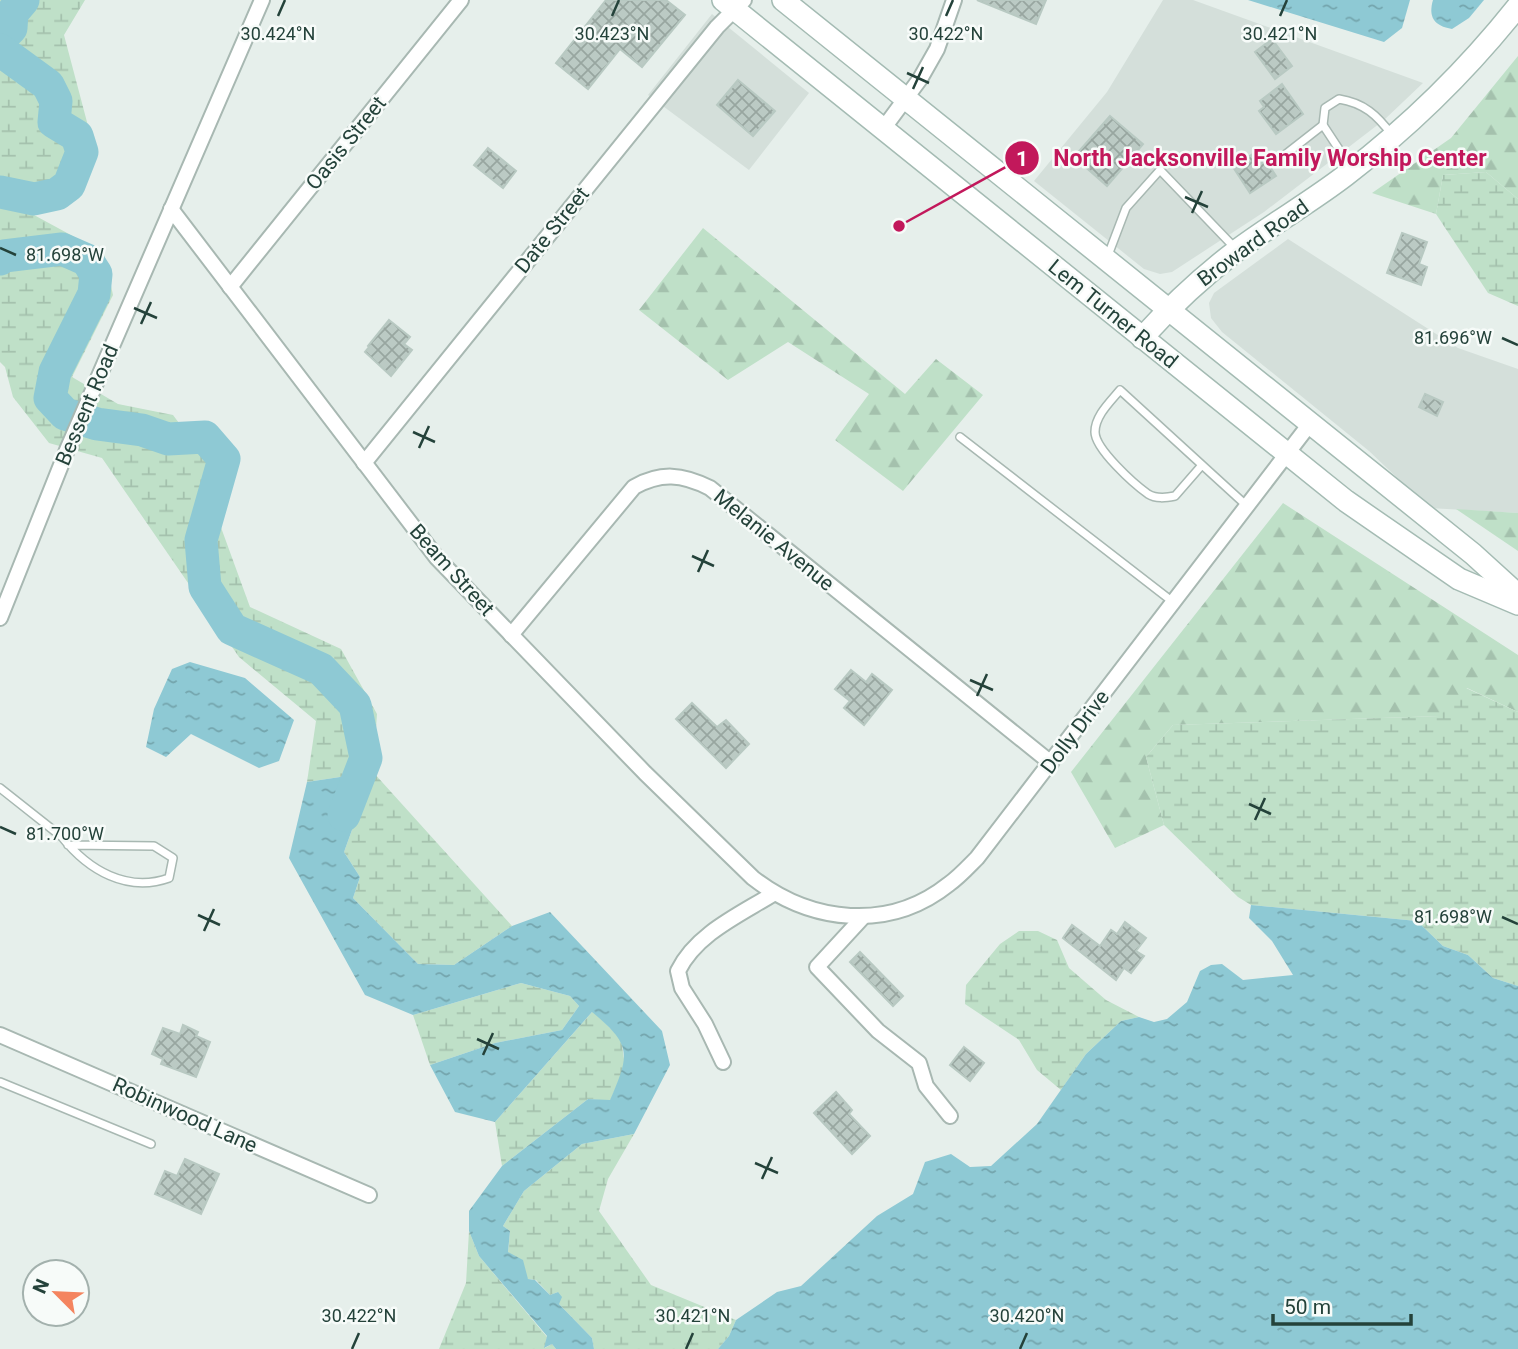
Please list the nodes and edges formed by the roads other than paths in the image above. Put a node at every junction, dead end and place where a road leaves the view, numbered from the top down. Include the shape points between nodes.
1 (262, 0) edge
2 (461, 0) edge
3 (783, 0) edge
4 (954, 0) edge
5 (734, 3) edge
6 (1518, 6) edge
7 (905, 99) junction
8 (1323, 125) junction
9 (883, 129) junction
10 (1393, 137) junction
11 (1277, 161) dead end
12 (1353, 170) junction
13 (171, 209) junction
14 (1237, 250) junction
15 (1106, 261) junction
16 (230, 287) junction
17 (1167, 310) junction
18 (1142, 338) junction
19 (1309, 425) junction
20 (960, 437) dead end
21 (1287, 454) junction
22 (364, 463) junction
23 (1202, 465) junction
24 (1248, 506) junction
25 (1518, 595) edge
26 (1174, 603) junction
27 (1518, 604) edge
28 (0, 618) edge
29 (510, 635) junction
30 (1051, 764) junction
31 (0, 788) edge
32 (68, 845) junction
33 (773, 894) junction
34 (864, 916) junction
35 (0, 1035) edge
36 (723, 1062) dead end
37 (0, 1082) edge
38 (950, 1116) dead end
39 (151, 1144) dead end
40 (369, 1195) dead end

1 - 13 street, Bessent Road
2 - 16 street, Oasis Street
3 - 7 main road, Lem Turner Road
4 - 7 street via 936,49
5 - 9 main road, Lem Turner Road
5 - 22 street, Date Street
6 - 10 main road, Broward Road via 1471,61
7 - 9 street
7 - 15 main road, Lem Turner Road
8 - 10 lane via 1325,108 1339,99 1361,104
8 - 11 lane
8 - 12 lane
9 - 18 main road, Lem Turner Road
10 - 12 main road, Broward Road
12 - 14 main road, Broward Road
13 - 16 street, Beam Street
13 - 28 street, Bessent Road
14 - 15 lane via 1160,170 1126,208
14 - 17 main road, Broward Road
15 - 17 main road, Lem Turner Road
16 - 22 street, Beam Street
17 - 18 main road, Broward Road
17 - 19 main road, Lem Turner Road
18 - 21 main road, Lem Turner Road
19 - 21 street, Dolly Drive
19 - 25 main road, Lem Turner Road
20 - 26 lane
21 - 24 street, Dolly Drive
21 - 27 main road, Lem Turner Road via 1459,579
22 - 29 street, Beam Street via 437,558
23 - 23 lane via 1120,390 1095,428 1096,442 1149,495 1174,496
23 - 24 lane
24 - 26 street, Dolly Drive
26 - 30 street, Dolly Drive
29 - 30 street, Melanie Avenue via 634,487 651,478 692,479 710,488
29 - 33 street, Beam Street via 645,773
30 - 34 street, Dolly Drive via 977,858 948,885 915,904
31 - 32 lane
32 - 32 lane via 78,857 129,883 153,884 169,878 172,869 173,858 153,846
33 - 34 street, Dolly Drive via 821,913
33 - 36 street via 713,932 686,954 678,971 682,988
34 - 38 street via 817,967 878,1031 919,1063 926,1086
35 - 40 street, Robinwood Lane
37 - 39 lane

